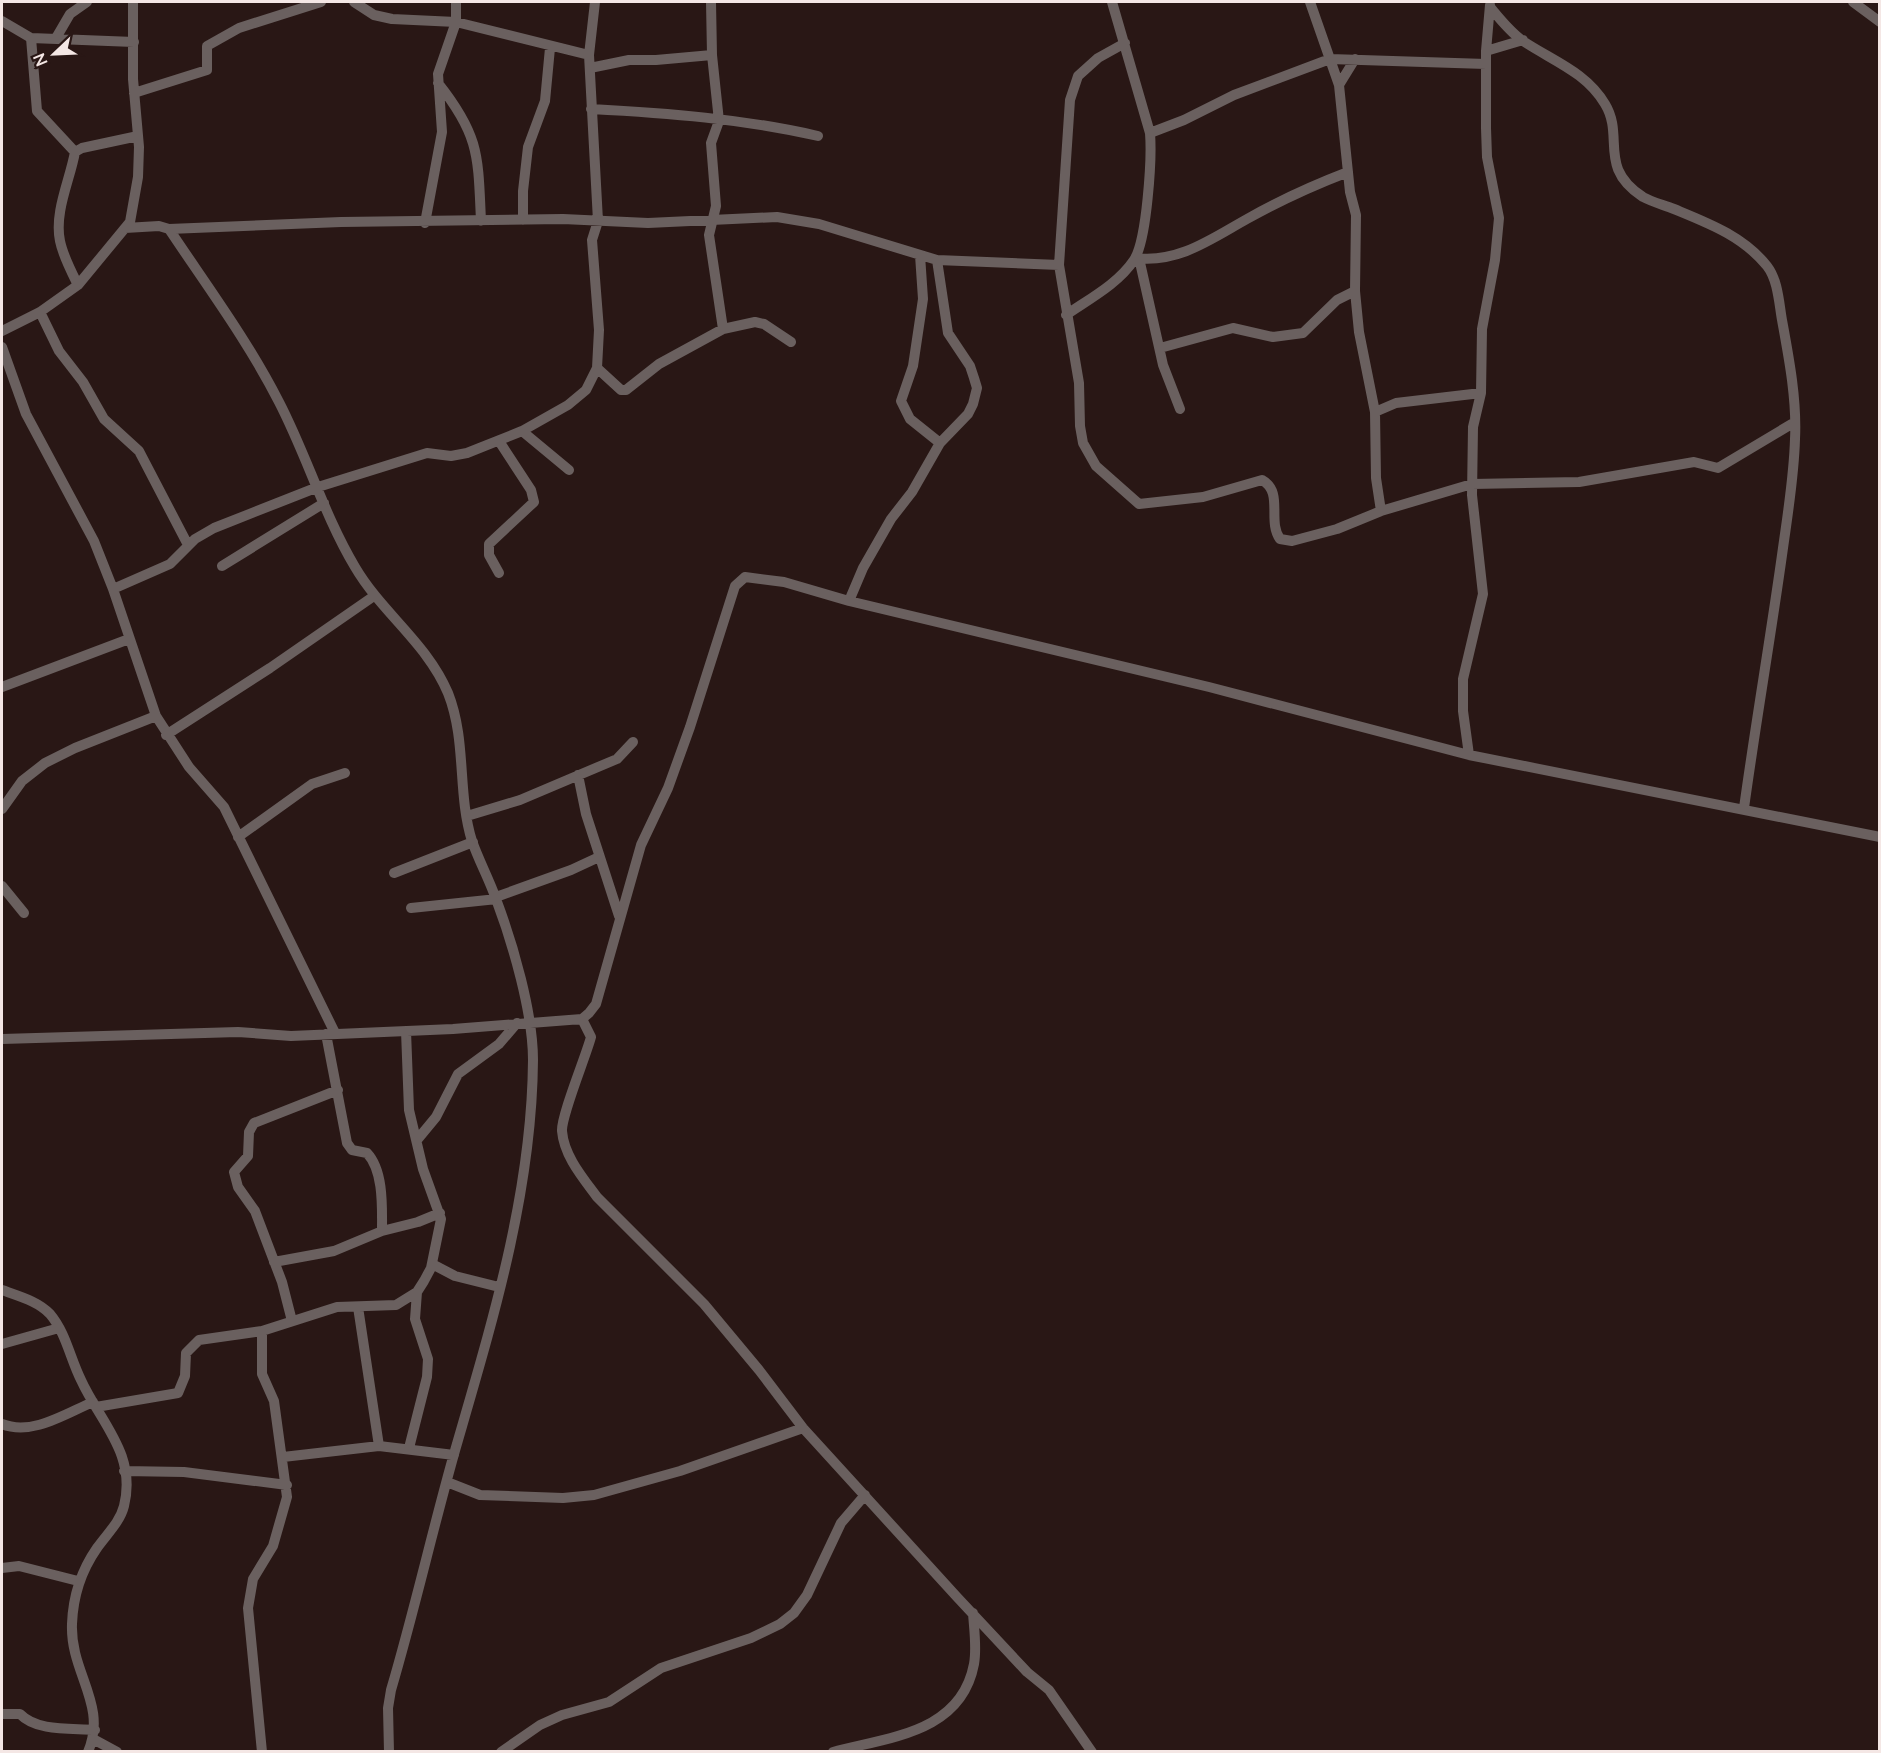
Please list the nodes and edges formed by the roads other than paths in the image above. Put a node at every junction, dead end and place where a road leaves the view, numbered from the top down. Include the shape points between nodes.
1 (87, 2) edge
2 (133, 2) edge
3 (321, 2) edge
4 (354, 2) edge
5 (456, 2) edge
6 (595, 2) edge
7 (711, 2) edge
8 (1112, 2) edge
9 (1310, 2) edge
10 (1852, 2) edge
11 (1490, 4) edge
12 (2, 21) edge
13 (456, 22) junction
14 (1880, 22) edge
15 (31, 38) junction
16 (56, 38) junction
17 (1523, 40) junction
18 (134, 42) junction
19 (1125, 43) junction
20 (550, 48) junction
21 (1486, 51) junction
22 (712, 55) junction
23 (589, 56) junction
24 (1330, 59) junction
25 (1355, 59) junction
26 (1486, 64) junction
27 (590, 68) junction
28 (438, 83) junction
29 (1339, 85) junction
30 (134, 93) junction
31 (591, 109) junction
32 (719, 121) junction
33 (1150, 132) junction
34 (138, 136) junction
35 (818, 136) dead end
36 (75, 152) junction
37 (1348, 172) junction
38 (712, 219) junction
39 (523, 220) junction
40 (481, 221) junction
41 (598, 221) junction
42 (425, 223) junction
43 (125, 228) junction
44 (169, 229) junction
45 (920, 255) junction
46 (1137, 258) junction
47 (937, 260) junction
48 (1059, 265) junction
49 (78, 285) junction
50 (1354, 291) junction
51 (40, 312) junction
52 (1066, 315) junction
53 (723, 328) junction
54 (2, 331) edge
55 (791, 342) dead end
56 (2, 347) edge
57 (1160, 348) junction
58 (597, 368) junction
59 (1480, 393) junction
60 (1180, 409) dead end
61 (1375, 412) junction
62 (1795, 422) junction
63 (522, 431) junction
64 (499, 441) junction
65 (940, 443) junction
66 (569, 470) dead end
67 (1472, 484) junction
68 (318, 486) junction
69 (324, 503) junction
70 (1381, 511) junction
71 (188, 545) junction
72 (222, 566) dead end
73 (499, 573) dead end
74 (113, 589) junction
75 (374, 596) junction
76 (849, 601) junction
77 (129, 639) junction
78 (2, 687) edge
79 (156, 716) junction
80 (166, 735) junction
81 (633, 742) dead end
82 (1469, 754) junction
83 (345, 773) dead end
84 (578, 775) junction
85 (1744, 808) junction
86 (2, 809) edge
87 (466, 816) junction
88 (238, 837) junction
89 (1880, 837) edge
90 (473, 842) junction
91 (599, 857) junction
92 (394, 873) dead end
93 (2, 886) edge
94 (496, 898) junction
95 (411, 908) dead end
96 (24, 913) dead end
97 (619, 916) junction
98 (582, 1019) junction
99 (530, 1022) junction
100 (517, 1023) junction
101 (406, 1031) junction
102 (331, 1034) junction
103 (2, 1039) edge
104 (338, 1090) junction
105 (417, 1140) junction
106 (440, 1213) junction
107 (382, 1231) junction
108 (274, 1262) junction
109 (432, 1264) junction
110 (499, 1287) junction
111 (2, 1290) edge
112 (417, 1292) junction
113 (358, 1307) junction
114 (292, 1321) junction
115 (59, 1328) junction
116 (262, 1331) junction
117 (2, 1344) edge
118 (94, 1404) junction
119 (2, 1424) edge
120 (803, 1428) junction
121 (379, 1446) junction
122 (410, 1448) junction
123 (454, 1455) junction
124 (283, 1457) junction
125 (124, 1471) junction
126 (447, 1482) junction
127 (287, 1485) junction
128 (865, 1495) junction
129 (3, 1566) edge
130 (78, 1581) junction
131 (973, 1613) junction
132 (2, 1714) edge
133 (94, 1735) junction
134 (88, 1752) edge
135 (117, 1752) edge
136 (262, 1752) edge
137 (389, 1752) edge
138 (501, 1752) edge
139 (833, 1752) edge
140 (1092, 1752) edge

1 - 16 street via 70,14
2 - 18 street
3 - 30 street via 225,34 207,46 207,70
4 - 13 street via 374,15 392,19
5 - 13 street
6 - 23 street
7 - 22 street
8 - 19 street
9 - 24 street
10 - 14 street
11 - 17 street via 1504,25
11 - 21 street
12 - 15 street
13 - 20 street
13 - 28 street via 440,65
15 - 16 street
15 - 36 street via 37,111
16 - 18 street
17 - 21 street
17 - 62 street via 1573,69 1605,103 1612,125 1613,157 1629,185 1644,197 1731,235 1769,268 1787,348
18 - 30 street
19 - 33 street
19 - 48 street via 1098,58 1078,76 1070,100
20 - 23 street
20 - 39 street via 545,101 528,147
21 - 26 street
22 - 27 street via 629,60
22 - 32 street
23 - 27 street
24 - 25 street
24 - 29 street
24 - 33 street
25 - 26 street
25 - 29 street
26 - 59 street via 1487,157 1499,218 1482,328
27 - 31 street
28 - 40 street via 462,114 474,143
28 - 42 street via 442,132
29 - 37 street
30 - 34 street
31 - 32 street
31 - 41 street
32 - 35 street
32 - 38 street via 711,143 716,190
33 - 46 street via 1150,178
34 - 36 street
34 - 43 street via 138,177 130,222
36 - 49 street via 59,231 63,254
37 - 46 street via 1257,214 1194,249 1167,258
37 - 50 street via 1356,215
38 - 41 street
38 - 45 street via 798,219
38 - 53 street via 709,236
39 - 40 street
39 - 41 street
40 - 42 street
41 - 58 street via 592,240 599,330
42 - 44 street
43 - 44 street
43 - 49 street
44 - 68 street via 254,355
45 - 47 street
45 - 65 street via 923,299 913,366 901,401 910,419
46 - 52 street via 1122,275
46 - 57 street
47 - 48 street
47 - 65 street via 948,333 970,366 977,388 968,414
48 - 52 street
49 - 51 street
50 - 57 street via 1337,300 1303,333 1273,337 1233,328
50 - 61 street
51 - 54 street
51 - 71 street via 59,351 104,419 139,451
52 - 70 street via 1079,383 1083,443 1096,466 1139,504 1203,497 1262,480 1274,498 1274,531 1280,539 1292,541 1337,529
53 - 55 street via 755,322
53 - 58 street via 659,364 626,390 621,390
56 - 74 street via 26,414 94,541
57 - 60 street
58 - 63 street via 578,398
59 - 61 street via 1395,403
59 - 67 street via 1473,427
61 - 70 street
62 - 67 street via 1718,468 1694,462 1580,482
62 - 85 street via 1790,504
63 - 64 street
63 - 66 street
64 - 68 street via 456,456 427,453
64 - 73 street via 531,490 534,502 489,544 489,555
65 - 76 street via 885,529
67 - 70 street
67 - 82 street via 1483,594 1463,679
68 - 69 street
68 - 71 street via 214,528
69 - 72 street
69 - 75 street via 353,564
71 - 74 street via 170,564
74 - 77 street
75 - 80 street
75 - 87 street via 426,652 449,696 461,749
76 - 82 street via 1175,678
76 - 97 street via 755,576 745,577 735,586 690,727 668,788 646,832
77 - 78 street
77 - 79 street
79 - 80 street
79 - 86 street via 45,763 22,781
80 - 88 street via 224,807
81 - 84 street via 620,757
82 - 85 street
83 - 88 street via 312,784
84 - 87 street via 520,800
84 - 91 street
85 - 89 street
87 - 90 street
88 - 102 street
90 - 92 street
90 - 94 street
91 - 94 street
91 - 97 street
93 - 96 street
94 - 95 street
94 - 99 street
97 - 98 street via 596,1004
98 - 99 street
98 - 120 street via 591,1037 562,1131 572,1160 597,1197 711,1312
99 - 100 street
99 - 110 street via 533,1058 527,1151
100 - 101 street
100 - 105 street via 499,1044 458,1074 436,1117
101 - 102 street
101 - 105 street via 406,1095
102 - 103 street via 238,1032
102 - 104 street
104 - 107 street via 348,1147 367,1153 375,1169 381,1195
104 - 108 street via 254,1122 249,1132 248,1155 234,1172
105 - 106 street
106 - 107 street
106 - 109 street
107 - 108 street via 334,1251
108 - 114 street
109 - 110 street via 455,1276
109 - 112 street
110 - 123 street
111 - 115 street via 37,1304
112 - 113 street via 396,1305
112 - 122 street via 415,1319 428,1359 428,1377
113 - 114 street via 337,1307
113 - 121 street
114 - 116 street
115 - 117 street
115 - 118 street
116 - 118 street via 205,1339 191,1346 186,1353 181,1389 174,1395
116 - 124 street via 262,1374 274,1401
118 - 119 street via 35,1427
118 - 125 street via 115,1436
120 - 126 street via 680,1472 594,1496 480,1495
120 - 128 street
121 - 122 street
121 - 124 street
122 - 123 street
123 - 126 street
124 - 127 street
125 - 127 street via 184,1472
125 - 130 street via 121,1516
126 - 137 street via 387,1708
127 - 136 street via 281,1523 266,1560 253,1579 248,1608
128 - 131 street
128 - 138 street via 841,1523 807,1596 780,1624 751,1638 661,1668 609,1702 540,1725
129 - 130 street via 19,1566
130 - 133 street via 72,1643 93,1707
131 - 139 street via 975,1663 949,1713 910,1732
131 - 140 street via 1027,1672 1049,1690
132 - 133 street via 21,1714 37,1725
133 - 134 street
133 - 135 street

